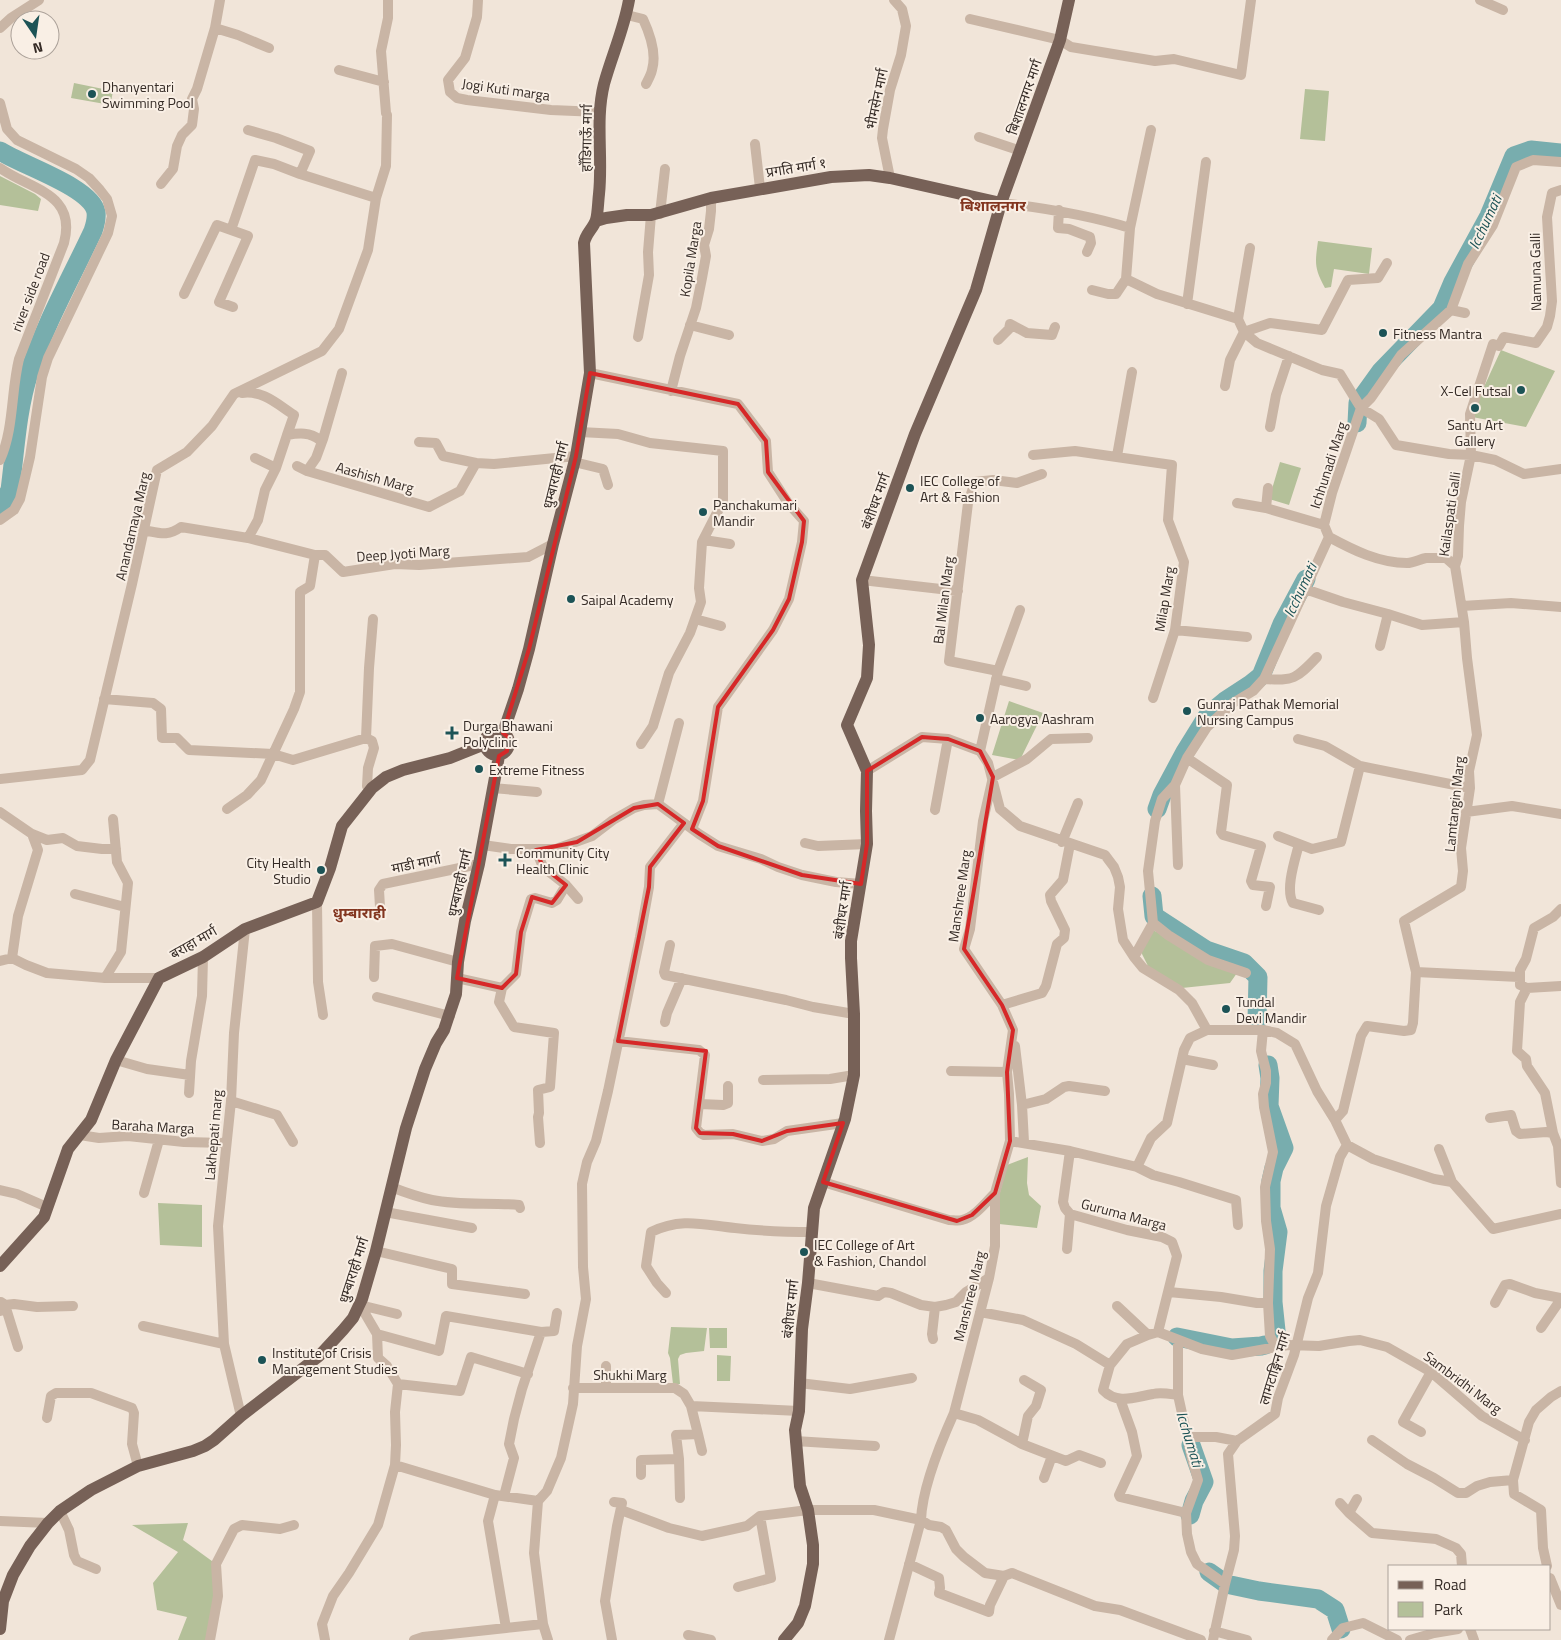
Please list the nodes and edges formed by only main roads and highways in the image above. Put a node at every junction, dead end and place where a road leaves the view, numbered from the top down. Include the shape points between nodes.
1 (629, 0) edge
2 (1069, 0) edge
3 (1002, 203) junction
4 (596, 221) junction
5 (503, 733) junction
6 (485, 744) junction
7 (499, 756) junction
8 (0, 1266) edge
9 (0, 1629) edge
10 (784, 1640) edge

1 - 4 main road, हाँडिगाऊँ मार्ग via 599,112 601,159
2 - 3 main road, बिशालनगर मार्ग via 1060,40
3 - 4 main road, प्रगति मार्ग १ via 869,175 830,177 760,188 682,205 656,215 627,215
3 - 10 main road, बंशीधर मार्ग via 976,290 915,434 862,580 869,645 867,678 847,725 867,771 867,844 851,949 854,1074 843,1123 814,1208 795,1430 800,1486 808,1510 813,1545 813,1564 805,1606
4 - 5 main road, धुम्बाराही मार्ग via 585,236 584,244 590,372 580,432 530,649
5 - 6 main road via 492,732
5 - 7 main road via 508,739 508,747
6 - 7 main road via 488,752
6 - 8 main road, बराहा मार्ग via 386,777 372,788 342,826 317,902 245,929 203,957 159,978 116,1060 90,1120 68,1149 44,1217
7 - 9 main road, धुम्बाराही मार्ग via 465,921 456,994 450,1016 425,1069 406,1128 360,1305 319,1356 205,1446 138,1466 91,1490 60,1511 30,1546 13,1576 2,1601

